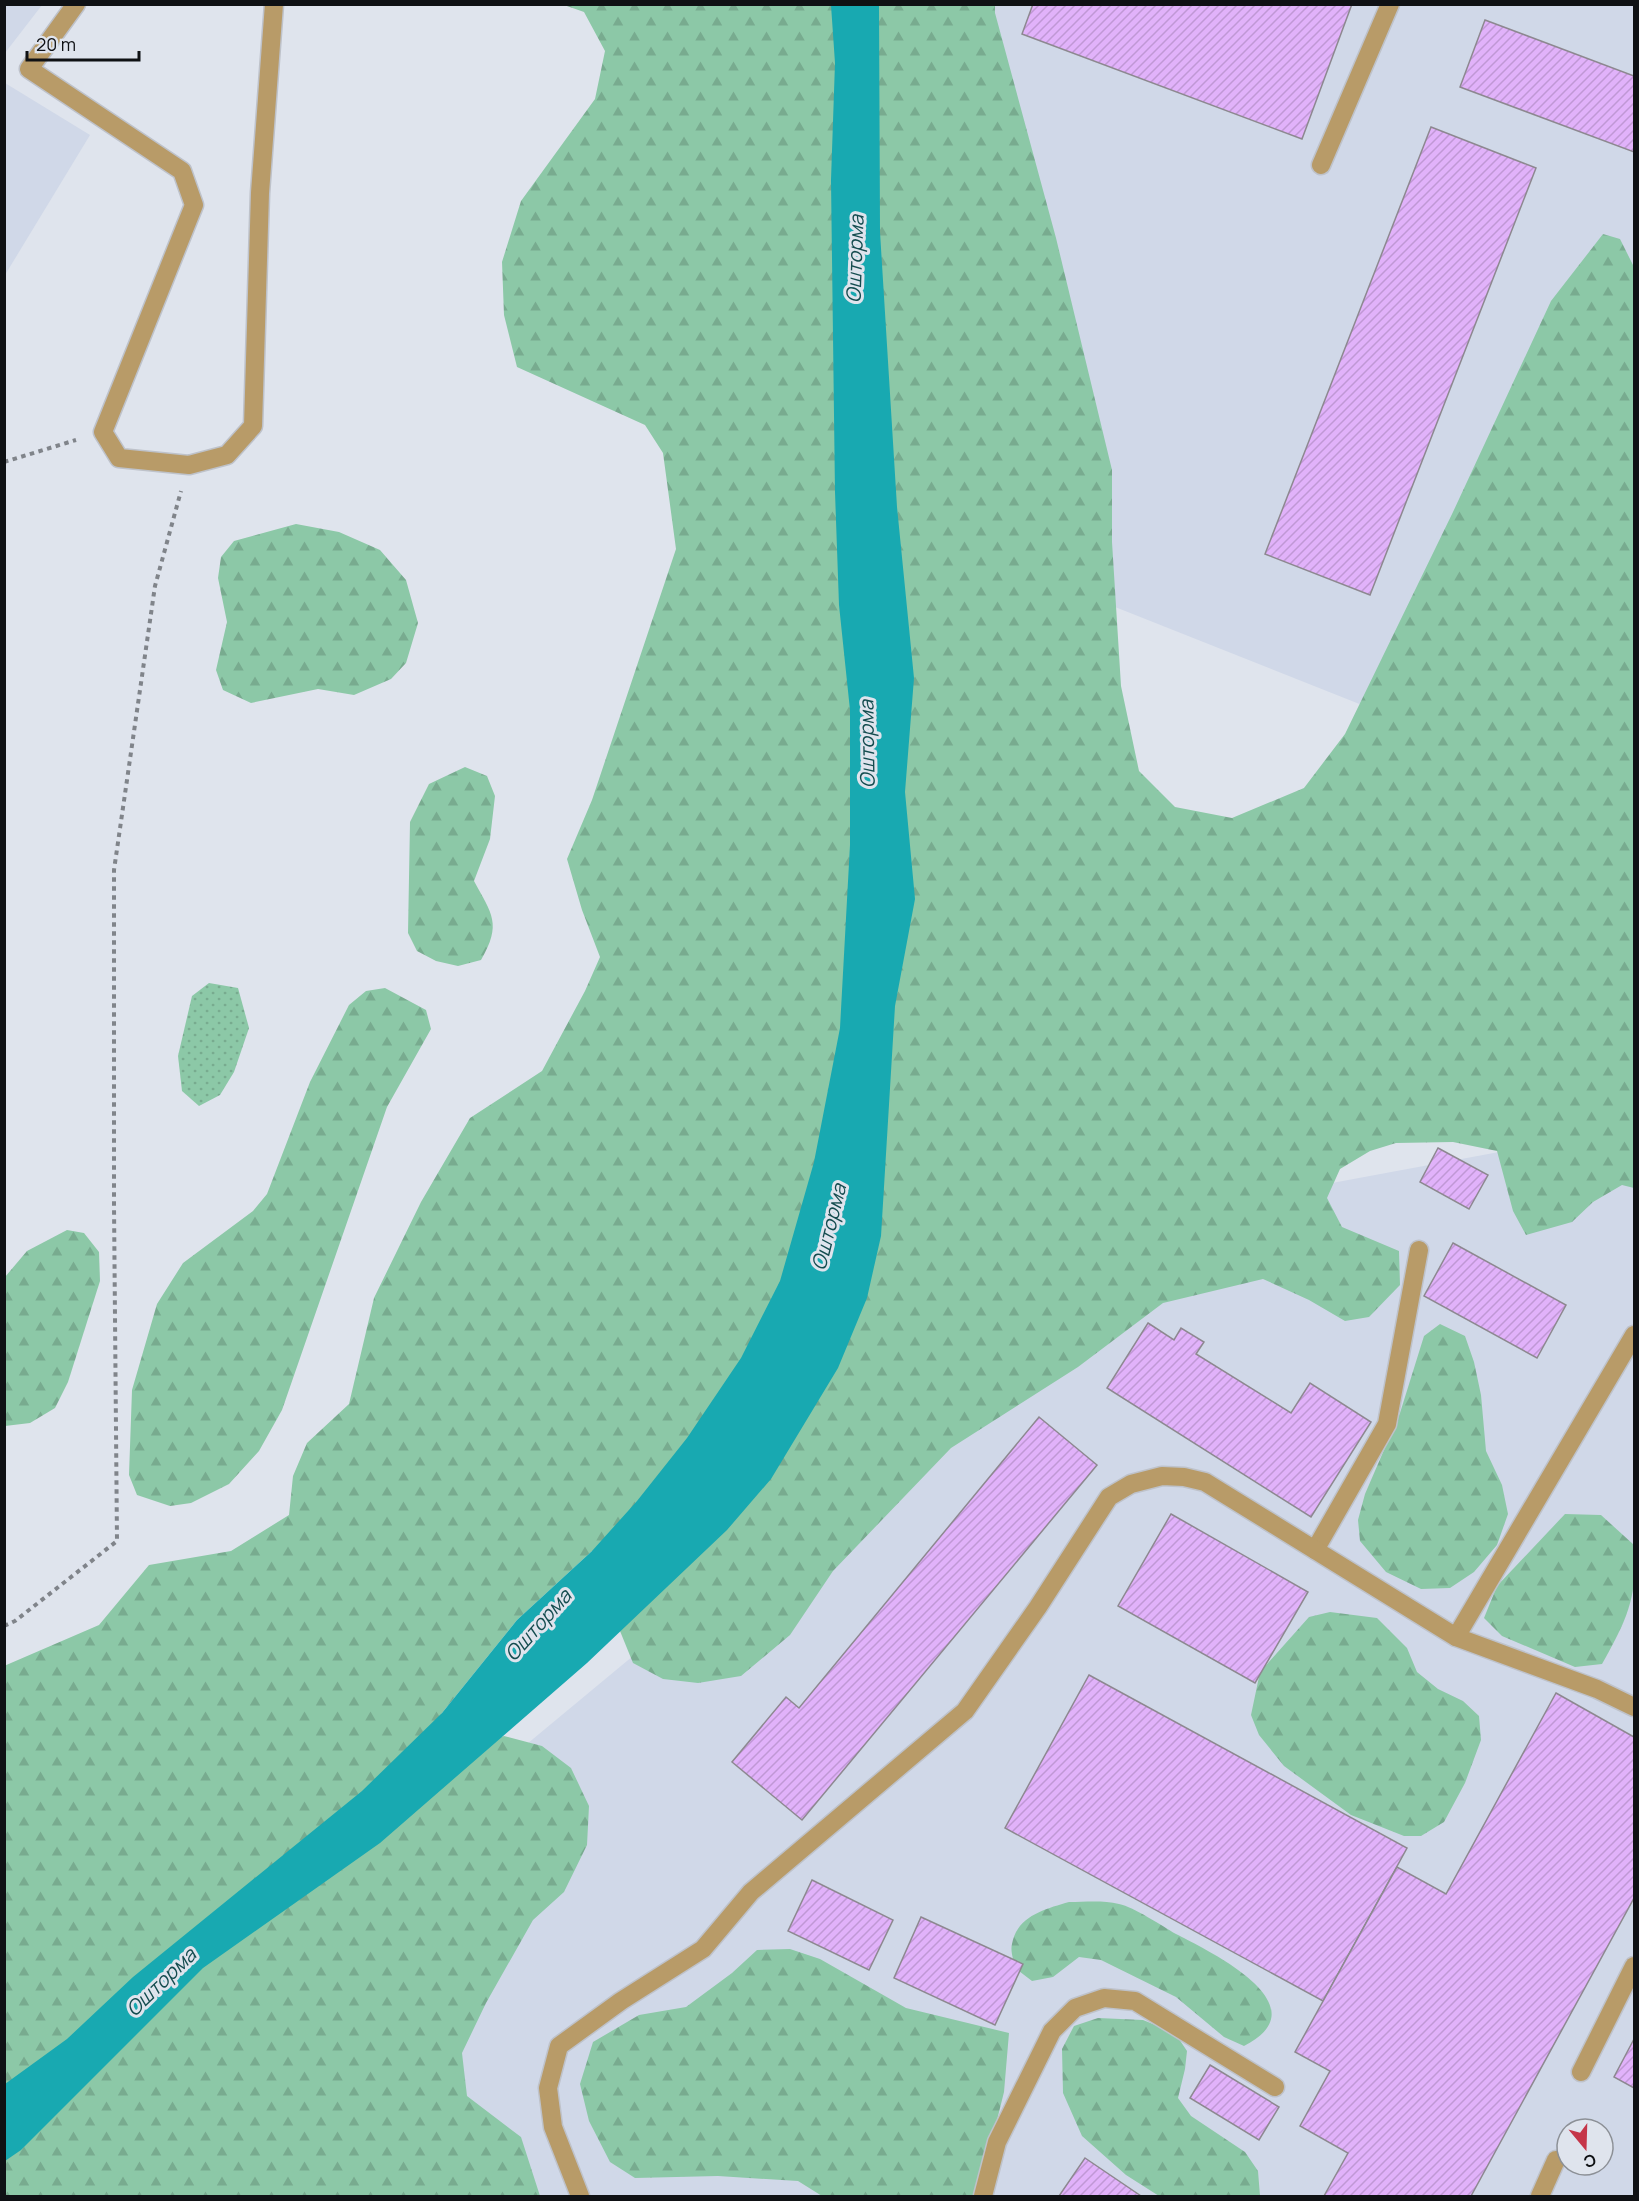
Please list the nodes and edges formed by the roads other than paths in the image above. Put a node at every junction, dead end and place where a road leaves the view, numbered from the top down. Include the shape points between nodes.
1 (76, 4) edge
2 (274, 4) edge
3 (1390, 4) edge
4 (1321, 165) dead end
5 (1419, 1250) dead end
6 (1635, 1335) edge
7 (1315, 1550) junction
8 (1456, 1637) junction
9 (1635, 1707) edge
10 (1635, 1966) edge
11 (1581, 2072) dead end
12 (1275, 2087) dead end
13 (1555, 2162) edge
14 (580, 2196) edge
15 (983, 2196) edge
16 (1540, 2196) edge

1 - 2 lane via 29,69 182,171 194,205 103,432 119,458 189,465 227,455 253,426 260,193
3 - 4 lane
5 - 7 lane via 1387,1424
6 - 8 lane
7 - 8 lane
7 - 14 lane via 1205,1482 1162,1476 1131,1484 1110,1497 965,1711 751,1892 703,1949 559,2046 548,2088 553,2127
8 - 9 lane
10 - 11 lane
12 - 15 lane via 1135,2001 1104,1998 1075,2008 1053,2031 997,2142
13 - 16 lane

